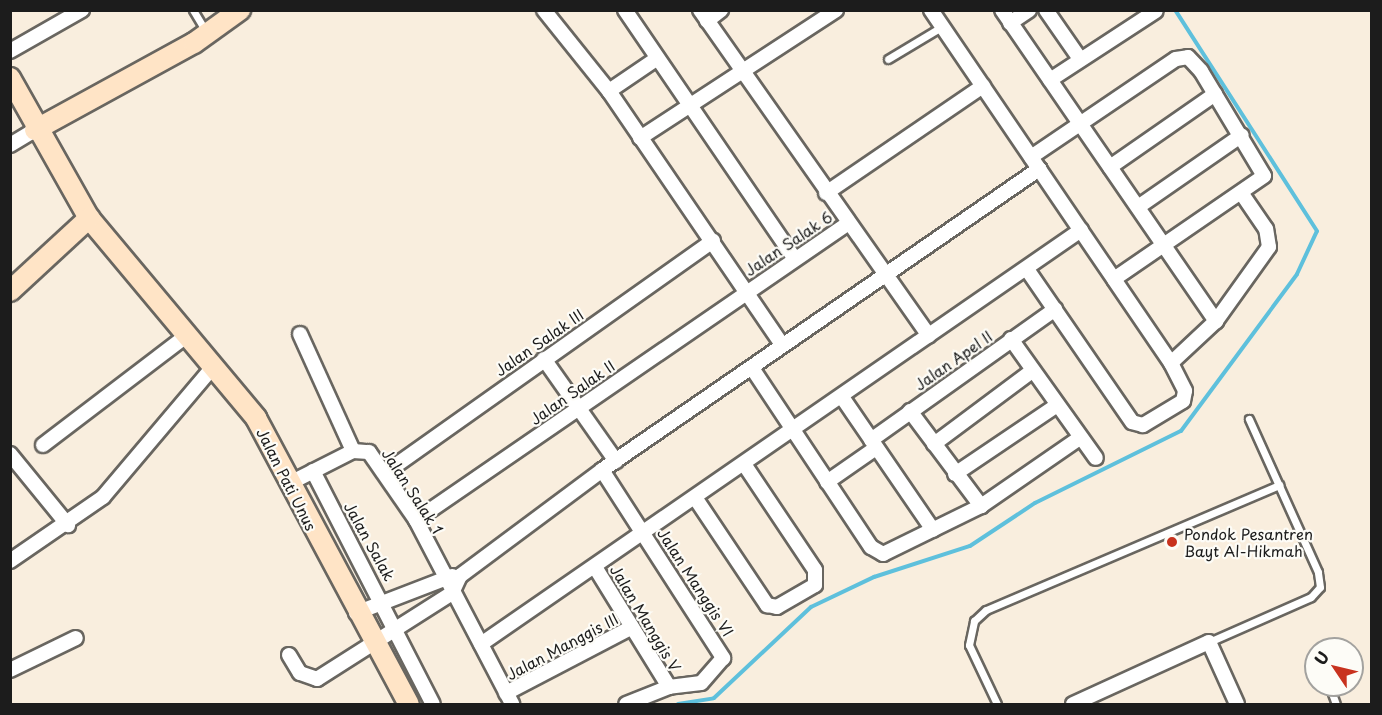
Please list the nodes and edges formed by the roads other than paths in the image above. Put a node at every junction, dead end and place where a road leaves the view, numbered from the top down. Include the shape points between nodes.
1 (82, 10) edge
2 (193, 10) edge
3 (240, 10) edge
4 (544, 10) edge
5 (625, 10) edge
6 (721, 10) edge
7 (836, 10) edge
8 (1002, 10) edge
9 (1029, 10) edge
10 (1047, 10) edge
11 (1156, 10) edge
12 (932, 11) edge
13 (703, 16) edge
14 (1010, 23) junction
15 (943, 26) junction
16 (207, 34) junction
17 (10, 51) edge
18 (656, 58) junction
19 (888, 59) dead end
20 (1080, 59) junction
21 (744, 72) junction
22 (10, 78) edge
23 (1050, 80) junction
24 (983, 86) junction
25 (609, 91) junction
26 (1215, 94) junction
27 (688, 107) junction
28 (1081, 124) junction
29 (35, 130) junction
30 (1242, 135) junction
31 (640, 138) junction
32 (10, 146) edge
33 (1031, 157) junction
34 (1110, 167) junction
35 (1039, 169) junction
36 (826, 193) junction
37 (1242, 194) junction
38 (1137, 207) junction
39 (89, 218) junction
40 (847, 224) junction
41 (1081, 230) junction
42 (713, 241) junction
43 (1164, 245) junction
44 (795, 259) junction
45 (1027, 269) junction
46 (885, 276) junction
47 (1114, 279) junction
48 (10, 291) edge
49 (747, 291) junction
50 (1055, 309) junction
51 (1216, 321) junction
52 (300, 334) dead end
53 (929, 336) junction
54 (185, 337) junction
55 (1011, 339) junction
56 (782, 345) junction
57 (544, 358) junction
58 (1171, 363) junction
59 (212, 368) junction
60 (752, 368) junction
61 (1032, 371) junction
62 (842, 397) junction
63 (1056, 406) junction
64 (579, 408) junction
65 (910, 411) junction
66 (1249, 420) dead end
67 (791, 430) junction
68 (1078, 439) junction
69 (874, 444) junction
70 (934, 444) junction
71 (43, 445) dead end
72 (353, 451) junction
73 (10, 454) edge
74 (1096, 458) dead end
75 (616, 461) junction
76 (744, 464) junction
77 (602, 470) junction
78 (385, 473) junction
79 (955, 474) junction
80 (301, 477) junction
81 (827, 482) junction
82 (1279, 485) junction
83 (696, 499) junction
84 (981, 506) junction
85 (416, 520) junction
86 (68, 525) junction
87 (933, 530) junction
88 (645, 535) junction
89 (10, 561) edge
90 (596, 567) junction
91 (443, 575) junction
92 (460, 576) junction
93 (452, 593) junction
94 (371, 608) junction
95 (632, 627) junction
96 (385, 634) junction
97 (76, 638) dead end
98 (1209, 642) junction
99 (481, 644) junction
100 (288, 656) dead end
101 (10, 670) edge
102 (669, 687) junction
103 (509, 699) edge
104 (1072, 704) edge
105 (409, 705) edge
106 (434, 705) edge
107 (626, 705) edge
108 (997, 705) edge
109 (1237, 705) edge

1 - 17 street
2 - 16 lane
3 - 16 main road
4 - 25 street
5 - 18 street
6 - 13 street
7 - 21 street
8 - 14 street
9 - 14 street
10 - 20 street
11 - 20 street
12 - 15 street
13 - 21 street
14 - 23 street
15 - 19 lane
15 - 24 street
16 - 29 main road
18 - 25 street
18 - 27 street
20 - 23 street
21 - 27 street
21 - 36 street
22 - 29 main road, Jalan Pati Unus
23 - 28 street
24 - 33 street
24 - 36 street
25 - 31 street
26 - 28 street via 1195,62 1181,57
26 - 30 street
26 - 34 street
27 - 31 street
27 - 44 street
28 - 33 street
28 - 34 street
29 - 32 street
29 - 39 main road, Jalan Pati Unus
30 - 37 street via 1264,173
30 - 38 street
31 - 42 street
33 - 35 street
34 - 38 street
35 - 41 street
35 - 46 street
36 - 40 street
37 - 43 street
37 - 51 street via 1266,229 1269,247
38 - 43 street
39 - 48 main road
39 - 54 main road, Jalan Pati Unus
40 - 44 street, Jalan Salak 6
40 - 46 street
41 - 45 street
41 - 47 street
42 - 49 street
42 - 57 street, Jalan Salak III
43 - 47 street
43 - 51 street
44 - 49 street, Jalan Salak 6
45 - 50 street
45 - 53 street
46 - 53 street
46 - 56 street
47 - 58 street
49 - 56 street
49 - 64 street, Jalan Salak II
50 - 55 street, Jalan Apel II
50 - 58 street via 1136,424 1183,401 1185,391
51 - 58 street
52 - 72 street
53 - 62 street
54 - 59 main road, Jalan Pati Unus
54 - 71 street
55 - 61 street
55 - 65 street, Jalan Apel II
56 - 60 street
57 - 64 street
57 - 78 street, Jalan Salak III
59 - 80 main road, Jalan Pati Unus
59 - 86 street via 124,475
60 - 67 street
60 - 75 street
61 - 63 street
61 - 70 street
62 - 67 street
62 - 69 street
63 - 68 street
63 - 79 street
64 - 75 street
64 - 85 street, Jalan Salak II
65 - 69 street, Jalan Apel II
65 - 70 street
66 - 82 lane
67 - 76 street
67 - 81 street
68 - 74 street
68 - 84 street
69 - 81 street, Jalan Apel II
69 - 87 street
70 - 79 street
72 - 78 street, Jalan Salak 1 via 366,450
72 - 80 street
73 - 86 street
75 - 77 street
76 - 83 street
76 - 83 street via 817,579 777,607 760,596
77 - 88 street, Jalan Manggis VI
77 - 92 street
78 - 85 street, Jalan Salak 1
79 - 84 street
80 - 94 main road, Jalan Pati Unus
80 - 94 street, Jalan Salak
81 - 87 street via 878,552 889,553
82 - 98 lane via 1318,572 1320,587 1311,597
82 - 108 lane via 987,610 974,621 969,645
83 - 88 street
84 - 87 street
85 - 91 street, Jalan Salak 1
86 - 89 street
88 - 90 street
88 - 102 street, Jalan Manggis VI via 723,658 701,683
90 - 95 street, Jalan Manggis V
90 - 99 street
91 - 92 street
91 - 93 street, Jalan Salak 1
91 - 94 street
92 - 93 street
93 - 96 street
93 - 99 street, Jalan Salak 1
94 - 96 main road, Jalan Pati Unus
94 - 96 street, Jalan Salak
95 - 102 street, Jalan Manggis V
95 - 103 street, Jalan Manggis III
96 - 100 street via 316,678 300,673
96 - 105 main road, Jalan Pati Unus
96 - 106 street, Jalan Salak
97 - 101 street
98 - 104 street
98 - 109 street
99 - 103 street, Jalan Salak 1
102 - 107 street

